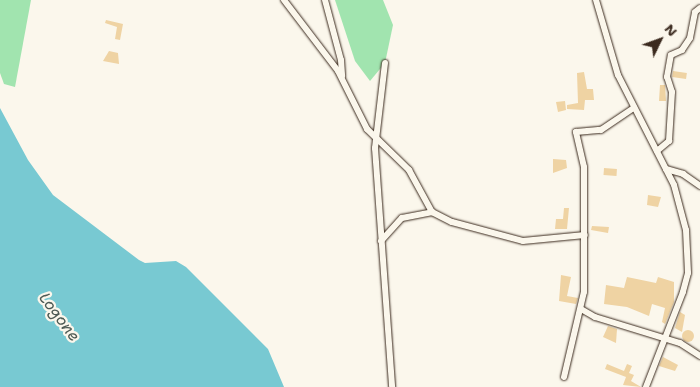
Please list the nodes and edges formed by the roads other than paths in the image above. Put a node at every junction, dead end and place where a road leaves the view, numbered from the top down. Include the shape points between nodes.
1 (284, 0) edge
2 (325, 0) edge
3 (596, 0) edge
4 (700, 8) edge
5 (385, 63) dead end
6 (342, 78) junction
7 (634, 108) junction
8 (375, 139) junction
9 (657, 152) junction
10 (666, 169) junction
11 (700, 186) edge
12 (432, 212) junction
13 (585, 235) junction
14 (381, 241) junction
15 (581, 309) junction
16 (663, 339) junction
17 (700, 356) edge
18 (564, 377) dead end
19 (392, 387) edge
20 (645, 387) edge

1 - 6 street
2 - 6 street via 341,60
3 - 7 street via 618,75
4 - 9 street via 695,12 690,38 682,50 671,55 667,77 672,92 669,141
5 - 8 street
6 - 8 street via 364,124
7 - 9 street
7 - 13 street via 601,130 576,132 584,167
8 - 12 street via 409,170
8 - 14 street
9 - 10 street
10 - 11 street via 683,174
10 - 16 street via 674,184 688,252 683,292
12 - 13 street via 452,222 523,242
12 - 14 street via 402,218
13 - 15 street
14 - 19 street
15 - 16 street via 595,317
15 - 18 street
16 - 17 street via 680,343
16 - 20 street

